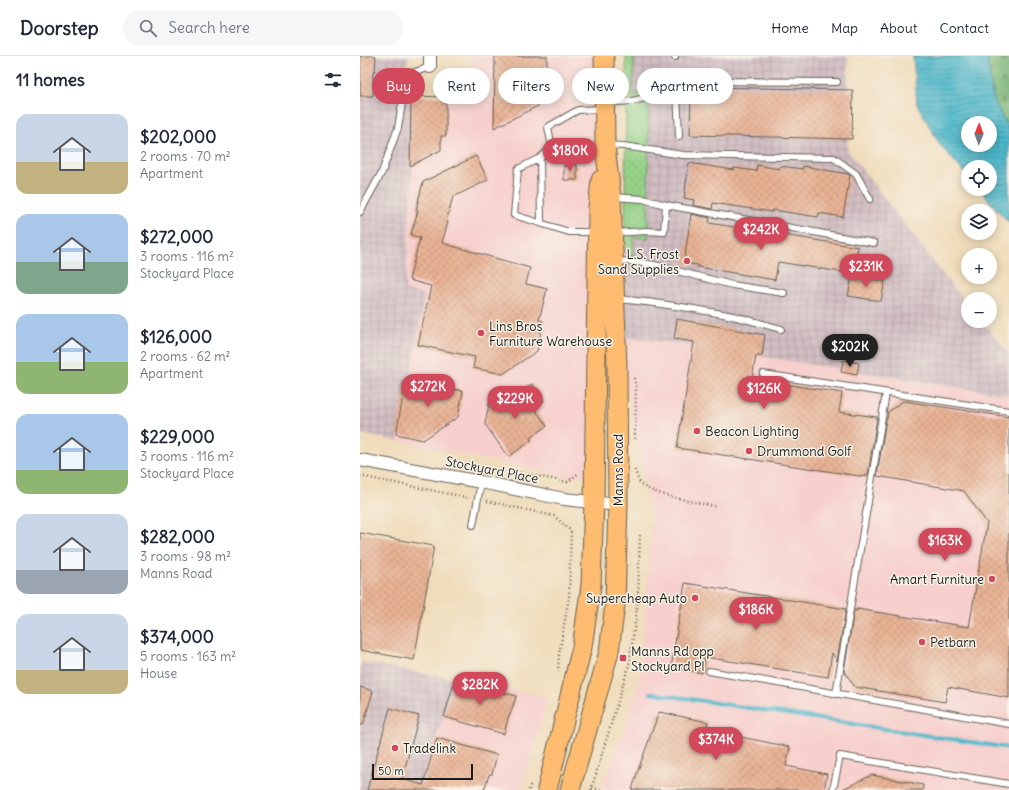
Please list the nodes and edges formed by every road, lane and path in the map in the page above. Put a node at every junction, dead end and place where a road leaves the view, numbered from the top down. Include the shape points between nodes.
1 (604, 56) edge
2 (430, 62) edge
3 (733, 81) edge
4 (837, 82) dead end
5 (637, 100) edge
6 (678, 104) edge
7 (605, 106) junction
8 (679, 136) dead end
9 (605, 145) junction
10 (540, 158) junction
11 (611, 197) junction
12 (870, 199) dead end
13 (666, 205) junction
14 (360, 212) edge
15 (541, 223) junction
16 (605, 232) junction
17 (874, 243) dead end
18 (613, 262) junction
19 (784, 293) dead end
20 (614, 299) junction
21 (781, 329) dead end
22 (763, 374) dead end
23 (633, 375) dead end
24 (886, 393) junction
25 (1009, 411) edge
26 (635, 439) dead end
27 (360, 460) edge
28 (634, 469) dead end
29 (512, 471) dead end
30 (580, 473) dead end
31 (360, 476) edge
32 (482, 482) junction
33 (478, 500) junction
34 (594, 502) junction
35 (618, 505) junction
36 (717, 507) dead end
37 (473, 525) dead end
38 (709, 671) dead end
39 (558, 675) dead end
40 (836, 694) junction
41 (1009, 724) edge
42 (1009, 784) edge
43 (539, 786) edge
44 (592, 788) dead end
45 (529, 790) edge
46 (570, 790) edge
47 (603, 790) edge
48 (833, 790) edge

1 - 7 main road, Manns Road
2 - 14 lane via 409,74 406,79 398,128 382,172
3 - 4 lane
5 - 7 lane
6 - 8 lane
7 - 9 main road, Manns Road
7 - 10 lane via 578,110 548,127 552,147
9 - 11 main road, Manns Road
9 - 12 lane via 683,155 834,158 856,174
9 - 16 main road, Manns Road via 598,208
10 - 15 lane
10 - 15 lane via 518,169 514,215
11 - 13 lane via 643,199
11 - 16 main road, Manns Road
13 - 16 lane via 664,232
13 - 17 lane
15 - 16 lane via 569,232
16 - 18 main road, Manns Road
16 - 34 main road, Manns Road
18 - 19 lane via 632,261 732,285
18 - 20 main road, Manns Road
20 - 21 lane via 729,315
20 - 35 main road, Manns Road
22 - 24 lane
23 - 26 path via 636,387
24 - 25 lane
24 - 40 lane
27 - 32 street, Stockyard Place
28 - 36 path via 640,482 647,489
29 - 30 path via 568,482
31 - 33 path
32 - 33 lane
32 - 34 street, Stockyard Place via 564,499
33 - 37 lane
33 - 39 path via 554,516 571,531 569,597
34 - 35 street, Stockyard Place
34 - 43 main road, Manns Road via 591,585 583,640
35 - 46 main road, Manns Road via 615,604 609,652
38 - 40 lane
40 - 41 lane
42 - 48 lane via 840,756
43 - 45 path
44 - 47 path

